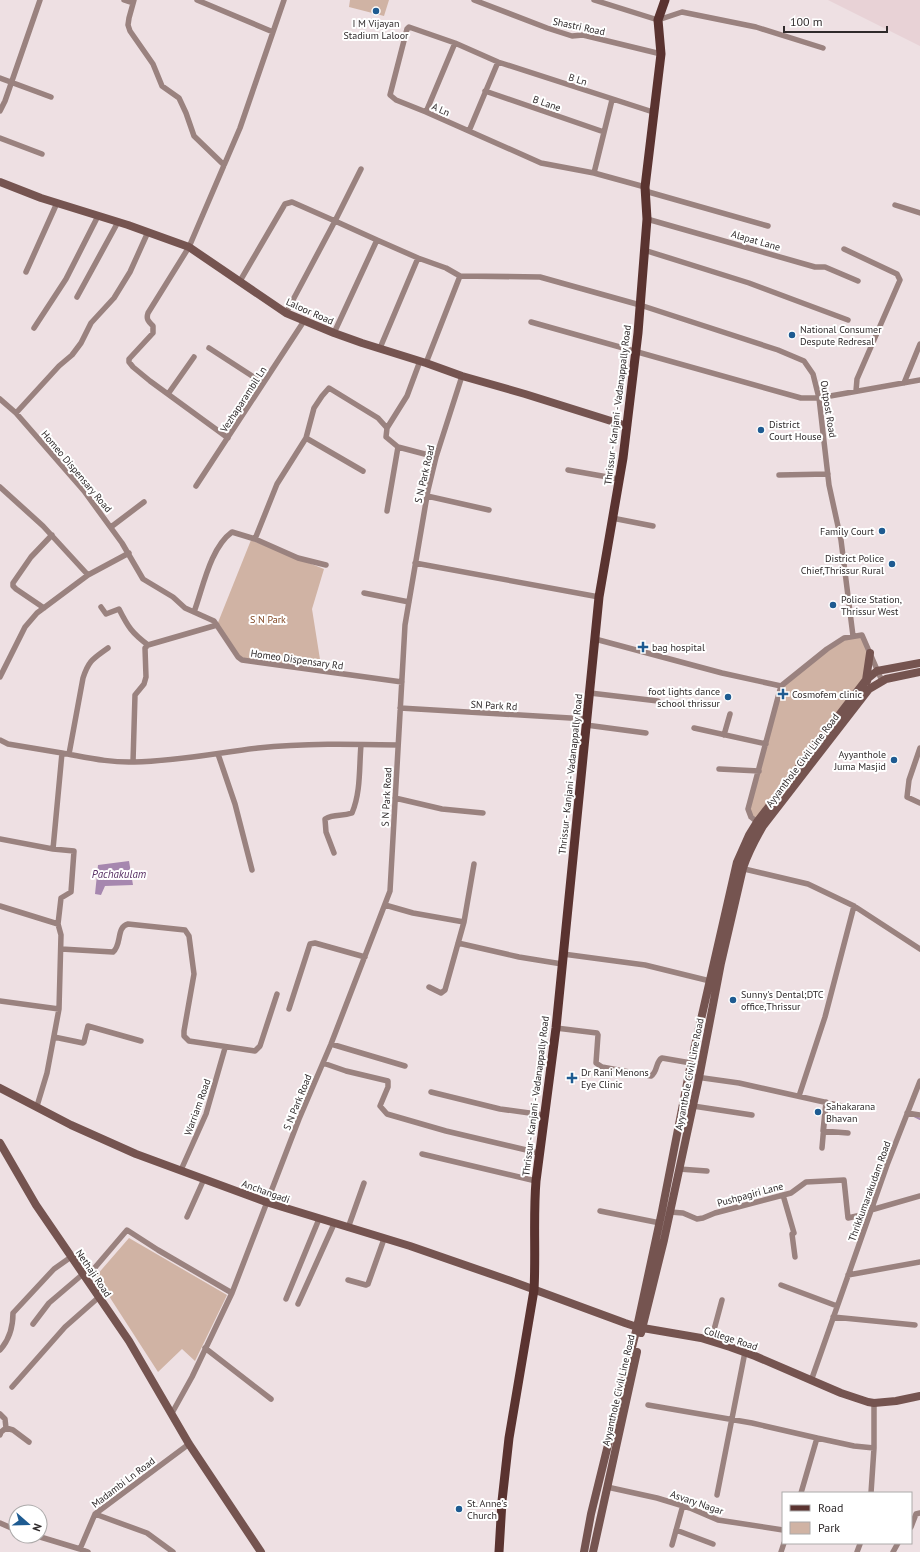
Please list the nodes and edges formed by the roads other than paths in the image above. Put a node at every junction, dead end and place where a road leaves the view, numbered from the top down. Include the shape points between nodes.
1 (40, 0) edge
2 (124, 0) edge
3 (197, 0) edge
4 (284, 0) edge
5 (474, 0) edge
6 (594, 0) edge
7 (665, 0) edge
8 (134, 2) edge
9 (658, 20) junction
10 (273, 32) junction
11 (455, 43) junction
12 (823, 48) dead end
13 (661, 54) junction
14 (498, 62) junction
15 (0, 78) edge
16 (12, 82) junction
17 (485, 91) junction
18 (51, 97) dead end
19 (612, 100) junction
20 (0, 111) edge
21 (426, 112) junction
22 (654, 112) junction
23 (469, 131) junction
24 (604, 132) junction
25 (0, 138) edge
26 (42, 154) dead end
27 (224, 165) junction
28 (361, 169) dead end
29 (594, 173) junction
30 (0, 182) edge
31 (645, 189) junction
32 (57, 203) junction
33 (895, 205) dead end
34 (920, 214) edge
35 (98, 216) junction
36 (646, 219) junction
37 (335, 221) junction
38 (118, 222) junction
39 (768, 226) dead end
40 (148, 232) junction
41 (378, 240) junction
42 (189, 247) junction
43 (644, 250) junction
44 (844, 250) dead end
45 (418, 258) junction
46 (26, 272) dead end
47 (460, 276) junction
48 (240, 281) junction
49 (858, 282) dead end
50 (77, 297) dead end
51 (640, 305) junction
52 (286, 313) junction
53 (848, 320) dead end
54 (304, 321) junction
55 (531, 322) dead end
56 (34, 328) dead end
57 (334, 333) junction
58 (920, 344) edge
59 (209, 348) dead end
60 (380, 348) junction
61 (635, 351) junction
62 (194, 357) dead end
63 (423, 362) junction
64 (462, 376) junction
65 (920, 380) edge
66 (263, 383) junction
67 (904, 383) junction
68 (856, 391) junction
69 (168, 394) junction
70 (819, 398) junction
71 (0, 399) edge
72 (16, 413) junction
73 (627, 426) junction
74 (387, 428) junction
75 (228, 438) junction
76 (306, 438) junction
77 (398, 448) junction
78 (436, 457) junction
79 (568, 470) dead end
80 (363, 471) dead end
81 (828, 474) junction
82 (778, 475) dead end
83 (619, 479) junction
84 (196, 486) dead end
85 (0, 487) edge
86 (427, 496) junction
87 (144, 502) dead end
88 (489, 510) dead end
89 (387, 511) dead end
90 (612, 518) junction
91 (654, 526) dead end
92 (111, 527) junction
93 (52, 535) junction
94 (255, 539) junction
95 (122, 543) joint
96 (129, 553) junction
97 (415, 563) junction
98 (326, 565) dead end
99 (88, 575) junction
100 (364, 593) dead end
101 (599, 597) junction
102 (409, 602) junction
103 (101, 607) dead end
104 (44, 608) junction
105 (194, 612) junction
106 (217, 625) junction
107 (853, 636) junction
108 (596, 639) junction
109 (148, 645) junction
110 (108, 648) dead end
111 (870, 652) junction
112 (920, 663) edge
113 (878, 671) junction
114 (920, 672) edge
115 (0, 677) edge
116 (866, 680) junction
117 (882, 681) junction
118 (402, 682) junction
119 (781, 686) junction
120 (871, 688) junction
121 (590, 693) junction
122 (658, 701) dead end
123 (400, 708) junction
124 (730, 714) dead end
125 (587, 722) junction
126 (694, 728) dead end
127 (646, 733) dead end
128 (724, 735) junction
129 (0, 740) edge
130 (766, 744) junction
131 (361, 745) junction
132 (398, 745) junction
133 (920, 748) edge
134 (62, 753) junction
135 (69, 754) junction
136 (218, 754) junction
137 (133, 762) junction
138 (719, 769) dead end
139 (759, 771) junction
140 (395, 798) junction
141 (920, 803) edge
142 (483, 813) dead end
143 (758, 822) junction
144 (0, 839) edge
145 (751, 840) junction
146 (53, 849) junction
147 (334, 853) dead end
148 (474, 864) dead end
149 (739, 867) junction
150 (252, 870) dead end
151 (385, 905) junction
152 (0, 906) edge
153 (854, 906) junction
154 (464, 922) junction
155 (58, 924) junction
156 (458, 943) junction
157 (60, 949) junction
158 (920, 949) edge
159 (719, 956) junction
160 (365, 957) junction
161 (563, 959) junction
162 (710, 981) junction
163 (429, 987) dead end
164 (277, 994) dead end
165 (0, 1001) edge
166 (59, 1009) junction
167 (289, 1009) dead end
168 (556, 1028) junction
169 (54, 1037) junction
170 (141, 1041) dead end
171 (331, 1044) junction
172 (225, 1048) junction
173 (323, 1063) junction
174 (691, 1063) junction
175 (406, 1066) dead end
176 (689, 1076) junction
177 (699, 1078) junction
178 (920, 1081) edge
179 (0, 1088) edge
180 (431, 1092) dead end
181 (799, 1096) junction
182 (826, 1102) junction
183 (37, 1106) junction
184 (693, 1106) junction
185 (842, 1106) dead end
186 (907, 1113) junction
187 (752, 1115) dead end
188 (920, 1115) edge
189 (544, 1116) junction
190 (848, 1133) dead end
191 (0, 1143) edge
192 (822, 1148) dead end
193 (539, 1153) junction
194 (422, 1154) dead end
195 (181, 1170) junction
196 (676, 1172) junction
197 (707, 1172) dead end
198 (204, 1179) junction
199 (536, 1181) junction
200 (364, 1183) dead end
201 (782, 1195) junction
202 (920, 1196) edge
203 (266, 1202) junction
204 (600, 1211) dead end
205 (670, 1212) junction
206 (871, 1212) junction
207 (187, 1216) dead end
208 (319, 1219) junction
209 (660, 1223) junction
210 (334, 1224) junction
211 (348, 1228) junction
212 (384, 1239) junction
213 (72, 1257) junction
214 (795, 1257) dead end
215 (920, 1262) edge
216 (848, 1275) junction
217 (85, 1276) junction
218 (348, 1280) dead end
219 (781, 1285) dead end
220 (534, 1290) junction
221 (232, 1293) junction
222 (98, 1297) junction
223 (286, 1299) dead end
224 (722, 1300) dead end
225 (298, 1304) dead end
226 (837, 1306) junction
227 (833, 1317) junction
228 (33, 1324) dead end
229 (915, 1325) dead end
230 (640, 1328) junction
231 (711, 1342) junction
232 (205, 1348) junction
233 (0, 1350) edge
234 (745, 1352) junction
235 (811, 1381) junction
236 (12, 1387) dead end
237 (920, 1396) edge
238 (270, 1399) dead end
239 (874, 1403) junction
240 (648, 1404) dead end
241 (172, 1413) junction
242 (0, 1414) edge
243 (732, 1420) junction
244 (6, 1428) junction
245 (0, 1435) edge
246 (817, 1438) junction
247 (29, 1442) dead end
248 (189, 1444) junction
249 (874, 1448) junction
250 (606, 1487) junction
251 (801, 1492) edge
252 (871, 1492) edge
253 (717, 1495) dead end
254 (683, 1505) junction
255 (920, 1513) edge
256 (95, 1514) junction
257 (912, 1524) edge
258 (676, 1530) junction
259 (782, 1530) edge
260 (48, 1540) edge
261 (713, 1544) dead end
262 (672, 1545) dead end
263 (80, 1549) junction
264 (88, 1552) edge
265 (173, 1552) edge
266 (261, 1552) edge
267 (500, 1552) edge
268 (584, 1552) edge
269 (593, 1552) edge

1 - 16 street
2 - 8 street
3 - 10 street
4 - 10 street
5 - 13 street, Shastri Road via 572,36 583,35
6 - 9 street
7 - 9 main road, Thrissur - Kanjani - Vadanappally Road
8 - 27 street via 128,24 130,31 154,64 162,86 179,98 194,136
9 - 12 street via 682,12 756,27
9 - 13 main road, Thrissur - Kanjani - Vadanappally Road
10 - 27 street via 240,128
11 - 14 street, A Ln
11 - 21 street
11 - 21 street, A Ln via 415,28 407,29 390,95
13 - 22 main road, Thrissur - Kanjani - Vadanappally Road
14 - 17 street
14 - 19 street, B Ln
15 - 16 street
16 - 18 street
16 - 20 street
17 - 23 street
17 - 24 street, B Lane
19 - 22 street, B Ln
19 - 24 street
21 - 23 street, A Ln
22 - 31 main road, Thrissur - Kanjani - Vadanappally Road
23 - 29 street, A Ln via 541,163
24 - 29 street
25 - 26 street
27 - 42 street
28 - 37 street
29 - 31 street, A Ln
30 - 32 main road, Laloor Road
31 - 36 main road, Thrissur - Kanjani - Vadanappally Road
31 - 39 street, A Ln
32 - 35 main road, Laloor Road
32 - 46 street
33 - 34 street
35 - 38 main road, Laloor Road
35 - 56 street via 66,279
36 - 43 main road, Thrissur - Kanjani - Vadanappally Road
36 - 49 street, Alapat Lane via 815,267 825,267
37 - 41 street
37 - 48 street via 292,202 284,204
37 - 52 street
38 - 40 main road, Laloor Road
38 - 50 street
40 - 42 main road, Laloor Road
40 - 72 street via 130,272 114,298 91,323 72,355
41 - 45 street
41 - 57 street
42 - 48 main road, Laloor Road
42 - 69 street via 146,317 153,326 153,333 129,358 133,367
43 - 51 main road, Thrissur - Kanjani - Vadanappally Road
43 - 53 street via 749,283
44 - 68 street via 897,274 900,280 857,379
45 - 47 street
45 - 60 street
47 - 51 street, Outpost Road via 540,277
47 - 63 street
48 - 52 main road, Laloor Road
51 - 61 main road, Thrissur - Kanjani - Vadanappally Road
51 - 70 street, Outpost Road via 778,350 804,361 813,374
52 - 54 main road, Laloor Road
54 - 57 main road, Laloor Road
54 - 66 street, Vezhaparambil Ln
55 - 61 street
57 - 60 main road, Laloor Road
58 - 67 street
59 - 66 street
60 - 63 main road, Laloor Road
61 - 70 street via 801,398
61 - 73 main road, Thrissur - Kanjani - Vadanappally Road
62 - 69 street
63 - 64 main road, Laloor Road
63 - 74 street via 407,396
64 - 73 main road, Laloor Road
64 - 78 street, S N Park Road
65 - 67 street
66 - 75 street, Vezhaparambil Ln
67 - 68 street
68 - 70 street
69 - 75 street
70 - 81 street, Outpost Road
71 - 72 street, Homeo Dispensary Road
72 - 92 street, Homeo Dispensary Road via 84,491
73 - 83 main road, Thrissur - Kanjani - Vadanappally Road
74 - 76 street via 378,418 330,388 314,408
74 - 77 street via 386,437
75 - 84 street, Vezhaparambil Ln
76 - 80 street
76 - 94 street via 277,484
77 - 78 street
77 - 89 street
78 - 86 street, S N Park Road
79 - 83 street
81 - 82 street
81 - 107 street, Outpost Road
83 - 90 main road, Thrissur - Kanjani - Vadanappally Road
85 - 93 street
86 - 88 street
86 - 97 street, S N Park Road
87 - 92 street
90 - 91 street
90 - 101 main road, Thrissur - Kanjani - Vadanappally Road
92 - 95 street, Homeo Dispensary Road
93 - 99 street
93 - 104 street via 31,557 13,583 16,589
94 - 98 street via 298,558
94 - 105 street via 232,532 222,540
95 - 96 street, Homeo Dispensary Rd
96 - 99 street
96 - 105 street, Homeo Dispensary Rd via 143,579
97 - 101 street
97 - 102 street, S N Park Road
99 - 104 street
100 - 102 street
101 - 108 main road, Thrissur - Kanjani - Vadanappally Road
102 - 118 street, S N Park Road
103 - 109 street via 106,614 119,609 135,635
104 - 115 street via 25,627
105 - 106 street, Homeo Dispensary Rd via 207,616
106 - 109 street
106 - 118 street, Homeo Dispensary Rd via 242,660
107 - 111 street via 862,635
107 - 119 street via 844,638 827,649
108 - 119 street
108 - 121 main road, Thrissur - Kanjani - Vadanappally Road
109 - 137 street via 144,652 146,677 135,695
110 - 135 street via 91,660 87,667
111 - 113 street
111 - 116 main road
112 - 113 main road, Ayyanthole Civil Line Road
113 - 116 main road, Ayyanthole Civil Line Road
113 - 117 street
114 - 117 main road, Ayyanthole Civil Line Road
116 - 120 main road
116 - 143 main road, Ayyanthole Civil Line Road
117 - 120 main road, Ayyanthole Civil Line Road
118 - 123 street, S N Park Road
119 - 130 street
120 - 145 main road, Ayyanthole Civil Line Road
121 - 122 street
121 - 125 main road, Thrissur - Kanjani - Vadanappally Road
123 - 125 street, SN Park Rd
123 - 132 street, S N Park Road
124 - 128 street
125 - 127 street, SN Park Rd
125 - 161 main road, Thrissur - Kanjani - Vadanappally Road
126 - 128 street
128 - 130 street
129 - 134 street via 8,744
130 - 139 street
131 - 132 street
131 - 136 street via 258,748
131 - 147 street via 356,805 352,813 332,814 325,819 326,832
132 - 140 street, S N Park Road
133 - 141 street via 909,780 907,797
134 - 135 street
134 - 146 street
135 - 137 street
136 - 137 street
136 - 150 street via 235,804
138 - 139 street
139 - 143 street via 748,809 751,817
140 - 142 street via 442,809
140 - 151 street, S N Park Road via 390,890
143 - 145 main road, Ayyanthole Civil Line Road
144 - 146 street
145 - 149 main road, Ayyanthole Civil Line Road via 741,852
146 - 155 street via 74,851 71,892 61,898
148 - 154 street
149 - 153 street via 799,881
149 - 159 main road, Ayyanthole Civil Line Road
151 - 154 street
151 - 160 street, S N Park Road
152 - 155 street
153 - 158 street
153 - 181 street via 825,1017
154 - 156 street
155 - 157 street via 61,935
156 - 161 street via 519,957
156 - 163 street via 443,992
157 - 166 street
157 - 172 street via 113,952 118,945 122,928 128,924 185,930 189,936 194,974 184,1036 189,1042
159 - 162 main road, Ayyanthole Civil Line Road
159 - 177 main road, Ayyanthole Civil Line Road
160 - 167 street via 315,943 310,944
160 - 171 street, S N Park Road
161 - 162 street via 646,965
161 - 168 main road, Thrissur - Kanjani - Vadanappally Road
162 - 174 main road, Ayyanthole Civil Line Road
164 - 172 street via 260,1046 255,1051
165 - 166 street
166 - 169 street
168 - 174 street via 597,1033 596,1063 602,1067 651,1076 662,1058
168 - 189 main road, Thrissur - Kanjani - Vadanappally Road
169 - 170 street via 83,1043 88,1026
169 - 183 street
171 - 173 street, S N Park Road
171 - 175 street
172 - 195 street, Warriam Road via 206,1114
173 - 193 street via 388,1081 380,1106 387,1114
173 - 203 street, S N Park Road
174 - 176 main road, Ayyanthole Civil Line Road
176 - 177 street
176 - 196 main road, Ayyanthole Civil Line Road
177 - 181 street
177 - 184 main road, Ayyanthole Civil Line Road
178 - 186 street, Thrikkumarakudam Road
179 - 183 main road, Anchangadi
180 - 189 street via 500,1109
181 - 182 street
182 - 185 street
182 - 190 street via 823,1131
182 - 192 street
183 - 195 main road, Anchangadi via 105,1141
184 - 187 street
184 - 196 main road, Ayyanthole Civil Line Road
186 - 188 street
186 - 206 street, Thrikkumarakudam Road
189 - 193 main road, Thrissur - Kanjani - Vadanappally Road
191 - 213 main road, Nethaji Road via 36,1204
193 - 199 main road, Thrissur - Kanjani - Vadanappally Road
194 - 199 street
195 - 198 main road, Anchangadi
196 - 197 street
196 - 205 main road, Ayyanthole Civil Line Road
196 - 209 main road, Ayyanthole Civil Line Road
198 - 203 main road, Anchangadi
198 - 207 street
199 - 220 main road, Thrissur - Kanjani - Vadanappally Road
200 - 211 street
201 - 205 street, Pushpagiri Lane via 703,1218
201 - 206 street, Pushpagiri Lane via 791,1193 806,1182 844,1180 848,1218
201 - 214 street via 794,1233 792,1234
202 - 206 street
203 - 208 main road, Anchangadi
203 - 221 street
204 - 209 street
205 - 230 main road, Ayyanthole Civil Line Road
206 - 216 street, Thrikkumarakudam Road
208 - 210 main road, Anchangadi
208 - 223 street
209 - 230 main road, Ayyanthole Civil Line Road
210 - 211 main road, Anchangadi
210 - 225 street
211 - 212 main road, Anchangadi
212 - 218 street via 368,1284
212 - 220 main road, Anchangadi
213 - 217 main road, Nethaji Road
213 - 233 street via 54,1268 13,1313 6,1343
215 - 216 street
216 - 226 street, Thrikkumarakudam Road
217 - 221 street via 127,1230
217 - 222 main road, Nethaji Road
217 - 228 street via 49,1303
219 - 226 street
220 - 230 main road, College Road
220 - 267 main road, Thrissur - Kanjani - Vadanappally Road via 509,1438 502,1501
221 - 232 street
222 - 236 street via 66,1327
222 - 241 main road, Nethaji Road via 129,1341
224 - 231 street
226 - 227 street, Thrikkumarakudam Road
227 - 229 street
227 - 235 street, Thrikkumarakudam Road
230 - 231 main road, College Road
230 - 250 main road, Ayyanthole Civil Line Road
230 - 268 main road via 591,1514
231 - 234 main road, College Road
232 - 238 street
232 - 241 street
234 - 235 main road, College Road
234 - 243 street
235 - 239 main road, College Road
237 - 239 main road, College Road
239 - 249 street
240 - 243 street
241 - 248 main road, Nethaji Road
242 - 244 street via 6,1419
243 - 246 street
243 - 253 street
244 - 245 street
244 - 247 street
246 - 249 street
246 - 251 street
248 - 256 street, Madambi Ln Road
248 - 266 main road, Nethaji Road
249 - 252 street
250 - 254 street, Asvary Nagar
250 - 269 main road, Ayyanthole Civil Line Road
254 - 258 street
254 - 259 street, Asvary Nagar via 718,1520
255 - 257 street via 916,1514
256 - 263 street, Madambi Ln Road
256 - 265 street via 147,1533
258 - 261 street
258 - 262 street
260 - 263 street
263 - 264 street

